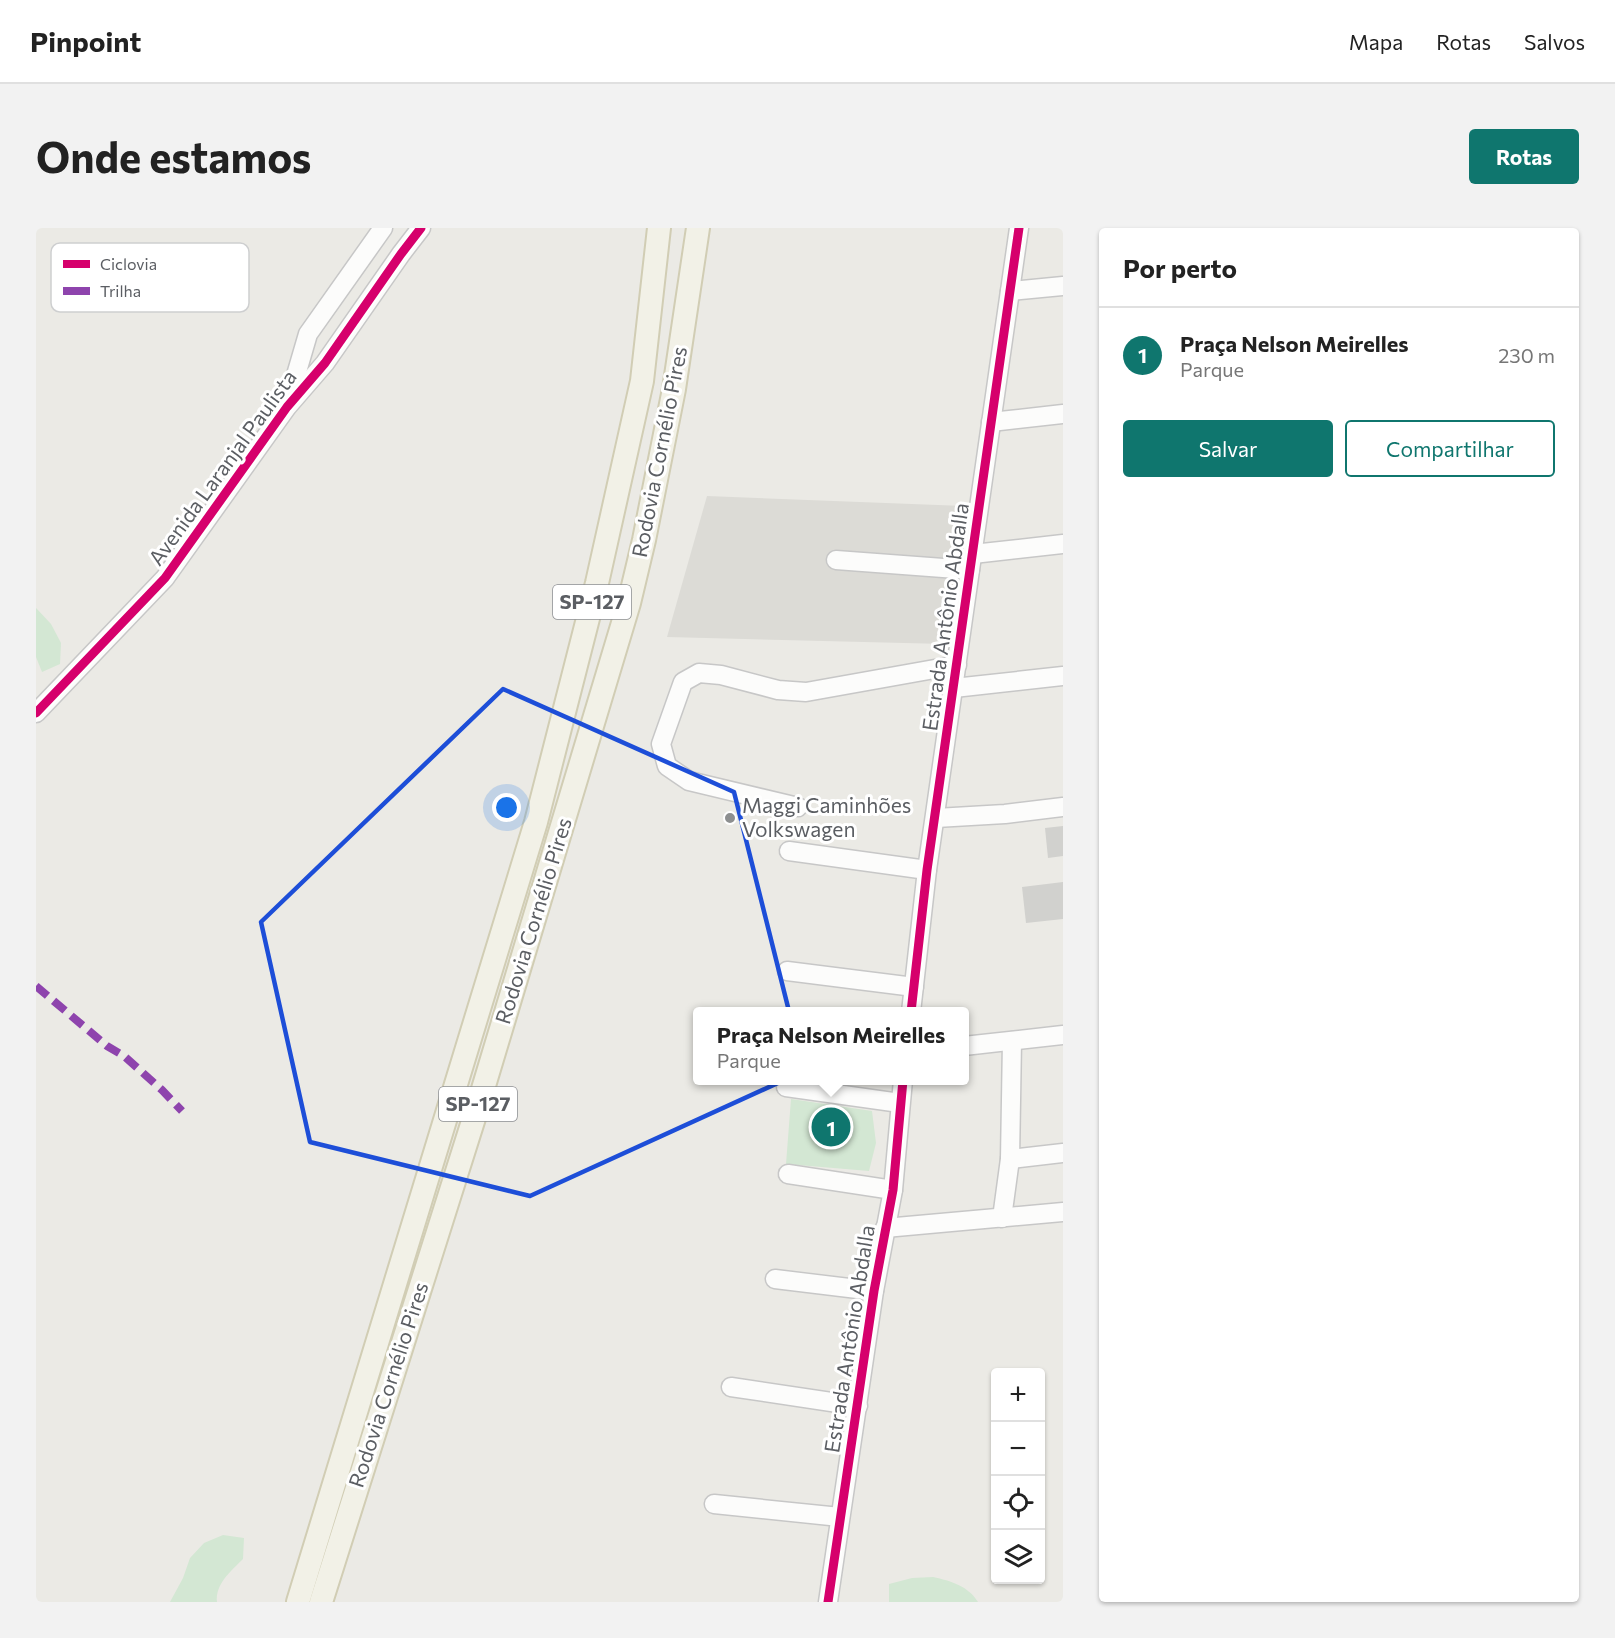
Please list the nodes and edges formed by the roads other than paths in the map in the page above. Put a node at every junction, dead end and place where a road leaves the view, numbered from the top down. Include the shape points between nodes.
1 (383, 228) edge
2 (421, 228) edge
3 (659, 228) edge
4 (698, 228) edge
5 (1018, 228) edge
6 (351, 274) junction
7 (385, 276) junction
8 (1063, 286) edge
9 (1010, 291) junction
10 (308, 334) junction
11 (325, 363) junction
12 (287, 406) junction
13 (1063, 414) edge
14 (991, 422) junction
15 (1063, 544) edge
16 (836, 560) dead end
17 (971, 562) junction
18 (957, 665) junction
19 (1063, 676) edge
20 (954, 688) junction
21 (37, 710) edge
22 (798, 807) dead end
23 (1063, 807) edge
24 (936, 818) junction
25 (789, 852) dead end
26 (927, 870) junction
27 (787, 970) dead end
28 (914, 987) junction
29 (912, 1007) edge
30 (1063, 1035) edge
31 (1012, 1041) junction
32 (969, 1045) edge
33 (902, 1085) edge
34 (786, 1088) dead end
35 (900, 1104) junction
36 (1063, 1153) edge
37 (1010, 1159) junction
38 (788, 1174) dead end
39 (893, 1190) junction
40 (1063, 1212) edge
41 (1002, 1218) junction
42 (885, 1228) junction
43 (775, 1279) dead end
44 (874, 1291) junction
45 (731, 1387) dead end
46 (858, 1406) junction
47 (714, 1504) dead end
48 (840, 1517) junction
49 (298, 1602) edge
50 (321, 1602) edge
51 (828, 1602) edge

1 - 6 street, Avenida Laranjal Paulista
2 - 7 street, Avenida Laranjal Paulista
3 - 49 main road, Rodovia Cornélio Pires / SP-127 via 642,381 607,542 536,822
4 - 50 main road, Rodovia Cornélio Pires / SP-127 via 674,389 629,603 480,1099
5 - 9 street, Estrada Antônio Abdalla
6 - 7 street via 353,283 360,286
6 - 10 street, Avenida Laranjal Paulista
7 - 11 street, Avenida Laranjal Paulista
8 - 9 street
9 - 14 street, Estrada Antônio Abdalla
10 - 11 street via 313,350
10 - 12 street, Avenida Laranjal Paulista
11 - 12 street, Avenida Laranjal Paulista
12 - 21 street, Avenida Laranjal Paulista via 165,578
13 - 14 street
14 - 17 street, Estrada Antônio Abdalla
15 - 17 street
16 - 17 street
17 - 18 street, Estrada Antônio Abdalla
18 - 20 street, Estrada Antônio Abdalla
18 - 22 street via 806,692 777,690 721,675 699,674 683,681 661,744 667,766 689,781
19 - 20 street
20 - 24 street, Estrada Antônio Abdalla
23 - 24 street
24 - 26 street, Estrada Antônio Abdalla
25 - 26 street
26 - 28 street, Estrada Antônio Abdalla
27 - 28 street
28 - 29 street, Estrada Antônio Abdalla
30 - 31 street
31 - 32 street
31 - 37 street
33 - 35 street, Estrada Antônio Abdalla
34 - 35 street
35 - 39 street, Estrada Antônio Abdalla
36 - 37 street
37 - 41 street
38 - 39 street
39 - 42 street, Estrada Antônio Abdalla
40 - 41 street
41 - 42 street
42 - 44 street, Estrada Antônio Abdalla
43 - 44 street
44 - 46 street, Estrada Antônio Abdalla
45 - 46 street
46 - 48 street, Estrada Antônio Abdalla
47 - 48 street
48 - 51 street, Estrada Antônio Abdalla

